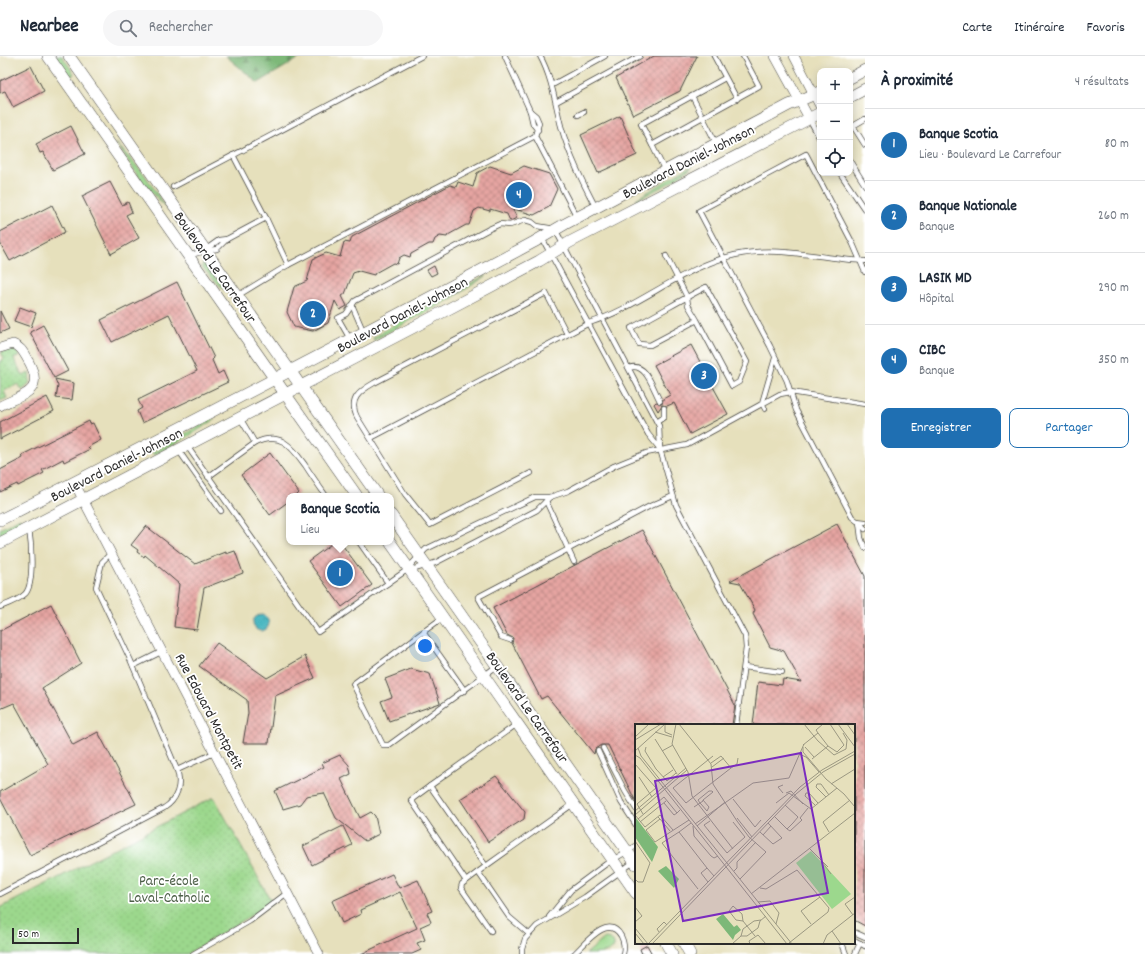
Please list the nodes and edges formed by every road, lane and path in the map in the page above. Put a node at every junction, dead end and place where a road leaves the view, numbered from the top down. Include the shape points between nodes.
1 (48, 56) edge
2 (69, 56) edge
3 (422, 56) edge
4 (505, 56) edge
5 (540, 56) edge
6 (605, 56) edge
7 (640, 56) edge
8 (714, 56) edge
9 (743, 56) edge
10 (775, 56) edge
11 (794, 56) edge
12 (865, 70) edge
13 (853, 76) edge
14 (726, 78) junction
15 (552, 85) junction
16 (865, 89) edge
17 (817, 93) edge
18 (853, 95) edge
19 (692, 96) junction
20 (737, 99) junction
21 (799, 101) junction
22 (556, 102) junction
23 (584, 112) dead end
24 (817, 114) edge
25 (578, 115) dead end
26 (703, 117) junction
27 (809, 118) junction
28 (865, 119) edge
29 (817, 133) edge
30 (535, 136) junction
31 (717, 144) junction
32 (652, 145) junction
33 (865, 145) edge
34 (233, 155) junction
35 (853, 166) edge
36 (666, 171) junction
37 (842, 176) edge
38 (865, 185) edge
39 (173, 186) dead end
40 (596, 208) junction
41 (864, 208) edge
42 (577, 217) junction
43 (266, 218) junction
44 (555, 229) junction
45 (542, 238) junction
46 (564, 246) junction
47 (204, 251) junction
48 (551, 254) junction
49 (188, 256) junction
50 (666, 256) dead end
51 (724, 258) junction
52 (863, 261) edge
53 (288, 265) junction
54 (865, 272) edge
55 (677, 278) junction
56 (236, 296) junction
57 (687, 297) junction
58 (352, 306) junction
59 (603, 318) junction
60 (697, 320) junction
61 (589, 323) junction
62 (364, 333) junction
63 (567, 334) junction
64 (350, 340) junction
65 (0, 348) edge
66 (775, 358) junction
67 (629, 368) junction
68 (290, 372) junction
69 (274, 379) junction
70 (301, 387) junction
71 (790, 392) junction
72 (286, 395) junction
73 (660, 401) dead end
74 (762, 403) junction
75 (865, 404) edge
76 (0, 406) edge
77 (664, 408) dead end
78 (765, 409) dead end
79 (240, 418) junction
80 (657, 422) junction
81 (371, 438) junction
82 (255, 443) junction
83 (183, 448) junction
84 (660, 449) junction
85 (531, 473) dead end
86 (208, 476) junction
87 (74, 482) junction
88 (324, 493) edge
89 (352, 493) edge
90 (376, 493) edge
91 (673, 496) junction
92 (550, 497) junction
93 (83, 500) junction
94 (546, 501) junction
95 (221, 511) dead end
96 (394, 519) edge
97 (0, 520) edge
98 (859, 522) junction
99 (865, 522) edge
100 (29, 528) junction
101 (865, 530) edge
102 (0, 543) edge
103 (361, 545) edge
104 (392, 545) edge
105 (865, 548) edge
106 (568, 550) junction
107 (110, 554) junction
108 (420, 556) junction
109 (574, 562) dead end
110 (427, 566) junction
111 (408, 570) junction
112 (388, 583) junction
113 (0, 607) edge
114 (443, 617) junction
115 (423, 632) junction
116 (510, 640) dead end
117 (161, 652) junction
118 (133, 666) junction
119 (497, 666) junction
120 (744, 667) junction
121 (782, 672) dead end
122 (485, 676) junction
123 (465, 691) junction
124 (518, 723) junction
125 (736, 724) edge
126 (603, 748) dead end
127 (598, 751) dead end
128 (214, 753) junction
129 (177, 770) junction
130 (430, 786) junction
131 (575, 803) junction
132 (635, 807) edge
133 (635, 823) edge
134 (632, 848) edge
135 (614, 859) junction
136 (635, 862) edge
137 (486, 866) junction
138 (622, 871) junction
139 (478, 872) junction
140 (466, 881) junction
141 (635, 891) edge
142 (287, 893) junction
143 (0, 894) edge
144 (548, 918) junction
145 (491, 930) dead end
146 (855, 932) edge
147 (529, 934) junction
148 (865, 936) edge
149 (667, 944) edge
150 (685, 944) edge
151 (842, 944) edge
152 (863, 944) edge
153 (193, 954) edge
154 (319, 954) edge
155 (522, 954) edge
156 (574, 954) edge
157 (623, 954) edge
158 (672, 954) edge
159 (690, 954) edge
160 (846, 954) edge
161 (855, 954) edge

1 - 49 street, Boulevard Le Carrefour
2 - 47 street, Boulevard Le Carrefour
3 - 34 lane
4 - 30 lane via 530,111 539,123
5 - 15 lane
6 - 15 lane
7 - 22 lane
8 - 14 lane
9 - 20 lane via 759,86
10 - 21 street
11 - 17 street
12 - 13 street
14 - 19 lane
14 - 20 lane
15 - 22 lane
16 - 18 street
17 - 21 street, Boulevard Daniel-Johnson
19 - 26 lane
19 - 32 lane via 641,124
20 - 26 lane
21 - 27 street
21 - 31 street, Boulevard Daniel-Johnson
22 - 40 lane via 576,167
23 - 25 lane
24 - 27 street, Boulevard Daniel-Johnson
26 - 31 lane
26 - 32 lane
27 - 29 lane
27 - 46 street, Boulevard Daniel-Johnson
28 - 33 lane via 853,126
30 - 42 lane
30 - 53 lane
31 - 36 street, Boulevard Daniel-Johnson
32 - 36 lane
34 - 39 lane
34 - 43 lane
35 - 38 lane
36 - 40 street, Boulevard Daniel-Johnson
37 - 41 lane
40 - 42 street, Boulevard Daniel-Johnson
42 - 44 street, Boulevard Daniel-Johnson
43 - 47 lane via 227,239 217,249
43 - 53 lane
44 - 45 street, Boulevard Daniel-Johnson
44 - 46 lane
44 - 58 lane via 537,226 525,220 512,225 497,225 358,299
45 - 48 lane
45 - 62 street, Boulevard Daniel-Johnson
46 - 48 street, Boulevard Daniel-Johnson
46 - 59 lane
47 - 49 lane
47 - 56 street, Boulevard Le Carrefour
48 - 61 lane
48 - 70 street, Boulevard Daniel-Johnson
49 - 69 street, Boulevard Le Carrefour
50 - 55 lane
51 - 52 lane via 745,253 772,252
51 - 52 lane via 699,211 806,154
51 - 55 lane
51 - 66 lane
52 - 54 lane
53 - 56 lane
55 - 57 lane
55 - 59 lane
56 - 68 street, Boulevard Le Carrefour
57 - 60 lane via 688,305
57 - 60 lane via 631,328 639,344 650,346
57 - 60 lane via 706,287 746,362 739,382 732,386
58 - 62 lane
58 - 64 lane via 346,314 338,318
59 - 61 lane
59 - 67 lane
61 - 63 lane
61 - 84 lane via 649,436
62 - 64 street, Boulevard Daniel-Johnson
63 - 81 lane
63 - 81 lane via 546,293 359,391 354,399 354,412
64 - 68 street, Boulevard Daniel-Johnson
65 - 76 street via 13,344 20,348 36,379 30,390
66 - 71 lane
66 - 74 lane
67 - 73 lane via 636,366 642,369
67 - 80 lane
68 - 69 street, Boulevard Daniel-Johnson
68 - 70 street, Boulevard Le Carrefour
69 - 72 street, Boulevard Le Carrefour
69 - 87 street, Boulevard Daniel-Johnson
70 - 72 street, Boulevard Daniel-Johnson
70 - 90 street, Boulevard Le Carrefour
71 - 74 lane
71 - 75 lane
71 - 98 lane via 796,410 852,517
72 - 79 street, Boulevard Daniel-Johnson
72 - 89 street, Boulevard Le Carrefour
74 - 78 lane
74 - 84 lane via 687,445
77 - 80 lane via 664,417
79 - 82 lane
79 - 83 street, Boulevard Daniel-Johnson
80 - 84 lane via 660,429
81 - 85 lane via 405,494 430,525
82 - 86 lane
82 - 88 lane via 273,438 290,446
83 - 86 lane
83 - 93 street, Boulevard Daniel-Johnson
83 - 95 lane
84 - 91 lane
84 - 92 lane via 614,466 577,487
86 - 112 lane via 318,632
87 - 93 street, Rue Edouard Montpetit
87 - 97 street, Boulevard Daniel-Johnson
91 - 106 lane
91 - 120 lane via 742,631 746,644
92 - 94 lane
92 - 108 lane via 528,501 430,547
93 - 100 street, Boulevard Daniel-Johnson
93 - 107 street, Rue Edouard Montpetit
94 - 106 lane
94 - 110 lane via 537,510
96 - 108 street, Boulevard Le Carrefour
98 - 99 lane
98 - 101 lane
98 - 105 lane
100 - 102 street, Boulevard Daniel-Johnson
100 - 113 lane via 32,549 28,589 24,595
103 - 112 lane
104 - 111 street, Boulevard Le Carrefour
106 - 109 lane
106 - 116 lane via 478,597 501,637
107 - 117 street, Rue Edouard Montpetit
107 - 118 lane via 102,562 96,587
108 - 110 street, Boulevard Le Carrefour
108 - 111 lane
110 - 111 lane
110 - 119 street, Boulevard Le Carrefour
111 - 112 lane
111 - 114 street, Boulevard Le Carrefour
114 - 115 lane
114 - 122 street, Boulevard Le Carrefour
115 - 123 lane
115 - 123 lane via 352,684 383,745 389,745
117 - 118 lane
117 - 128 street, Rue Edouard Montpetit
118 - 129 lane
119 - 122 lane
119 - 134 street, Boulevard Le Carrefour
120 - 121 lane
120 - 125 lane
122 - 123 lane
122 - 124 street, Boulevard Le Carrefour
124 - 130 lane
124 - 131 street, Boulevard Le Carrefour
126 - 132 lane via 624,791
127 - 133 lane via 621,802
128 - 129 lane
128 - 142 street, Rue Edouard Montpetit
129 - 143 lane via 180,780 177,793 169,805
130 - 137 lane
130 - 140 lane via 411,800
131 - 135 street, Boulevard Le Carrefour
131 - 137 lane
134 - 135 lane
134 - 136 street, Boulevard Le Carrefour
135 - 138 street, Boulevard Le Carrefour
135 - 144 lane via 571,890
136 - 138 lane
137 - 139 lane
138 - 141 street, Boulevard Le Carrefour
138 - 144 lane via 568,908
139 - 140 lane
139 - 147 lane via 509,917
140 - 145 lane via 461,888
142 - 153 lane via 250,920
142 - 154 street, Rue Edouard Montpetit
144 - 147 lane
146 - 148 lane
147 - 155 lane via 523,944
149 - 158 street
150 - 159 street
151 - 160 lane
152 - 161 lane
156 - 157 lane via 596,932 607,927 615,929 621,936

